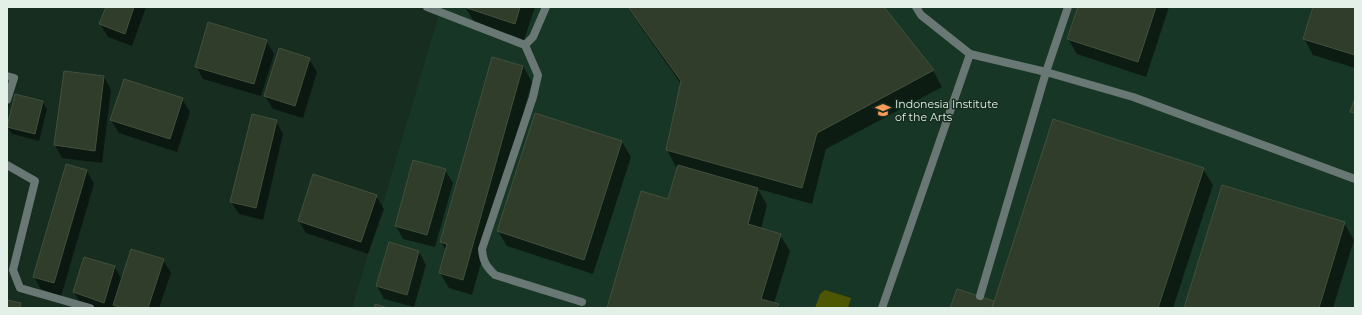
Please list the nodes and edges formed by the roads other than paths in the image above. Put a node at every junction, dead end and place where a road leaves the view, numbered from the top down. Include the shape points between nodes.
1 (427, 7) edge
2 (546, 7) edge
3 (916, 7) edge
4 (1068, 7) edge
5 (922, 11) edge
6 (525, 45) junction
7 (970, 54) junction
8 (1046, 72) junction
9 (7, 76) edge
10 (7, 100) edge
11 (7, 165) edge
12 (1355, 179) edge
13 (980, 296) dead end
14 (582, 302) dead end
15 (90, 308) edge
16 (882, 308) edge

1 - 6 street
2 - 6 street via 533,36
3 - 5 street
4 - 8 street
5 - 7 street
6 - 14 street via 538,75 482,249 483,260 495,275
7 - 8 street
7 - 16 street
8 - 12 street via 1133,98
8 - 13 street
9 - 10 street via 14,78
11 - 15 street via 35,181 13,270 20,288

